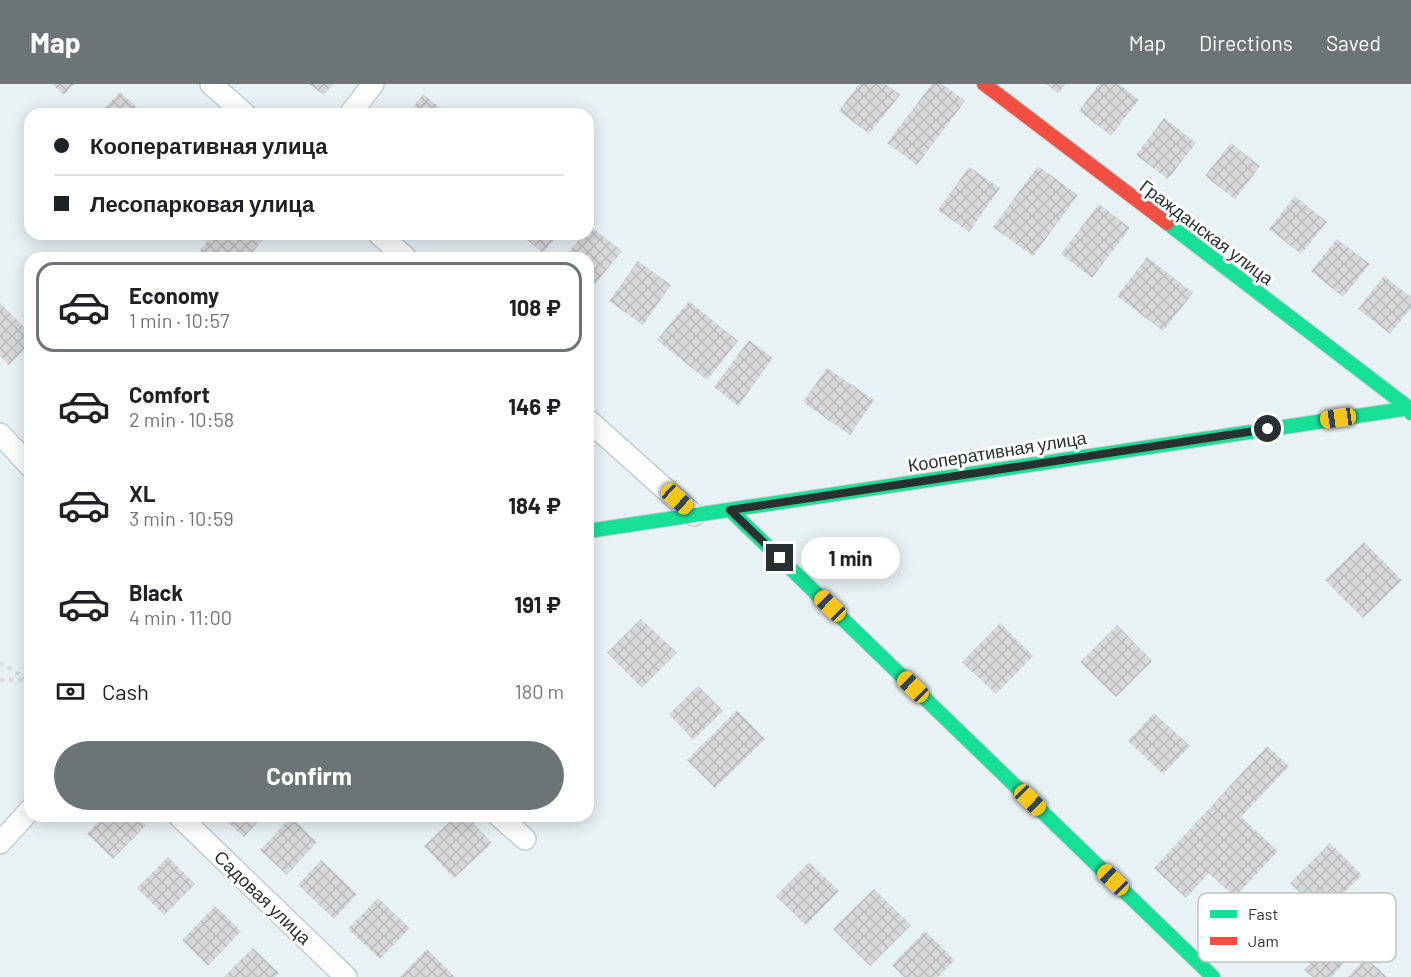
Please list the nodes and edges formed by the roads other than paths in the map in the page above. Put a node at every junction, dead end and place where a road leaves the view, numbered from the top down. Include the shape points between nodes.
1 (211, 84) edge
2 (373, 84) edge
3 (984, 84) edge
4 (238, 108) edge
5 (355, 108) edge
6 (386, 240) edge
7 (399, 252) edge
8 (1410, 409) edge
9 (594, 425) edge
10 (0, 434) edge
11 (24, 460) edge
12 (730, 510) junction
13 (694, 515) junction
14 (594, 530) edge
15 (24, 817) edge
16 (185, 822) edge
17 (506, 822) edge
18 (525, 838) dead end
19 (0, 843) edge
20 (346, 977) edge
21 (1213, 977) edge

1 - 4 street
2 - 5 street
3 - 8 street, Гражданская улица
6 - 7 street
8 - 12 street, Кооперативная улица
9 - 13 street
10 - 11 street
12 - 13 street, Кооперативная улица
12 - 21 street
13 - 14 street, Кооперативная улица
15 - 19 street
16 - 20 street, Садовая улица
17 - 18 street

